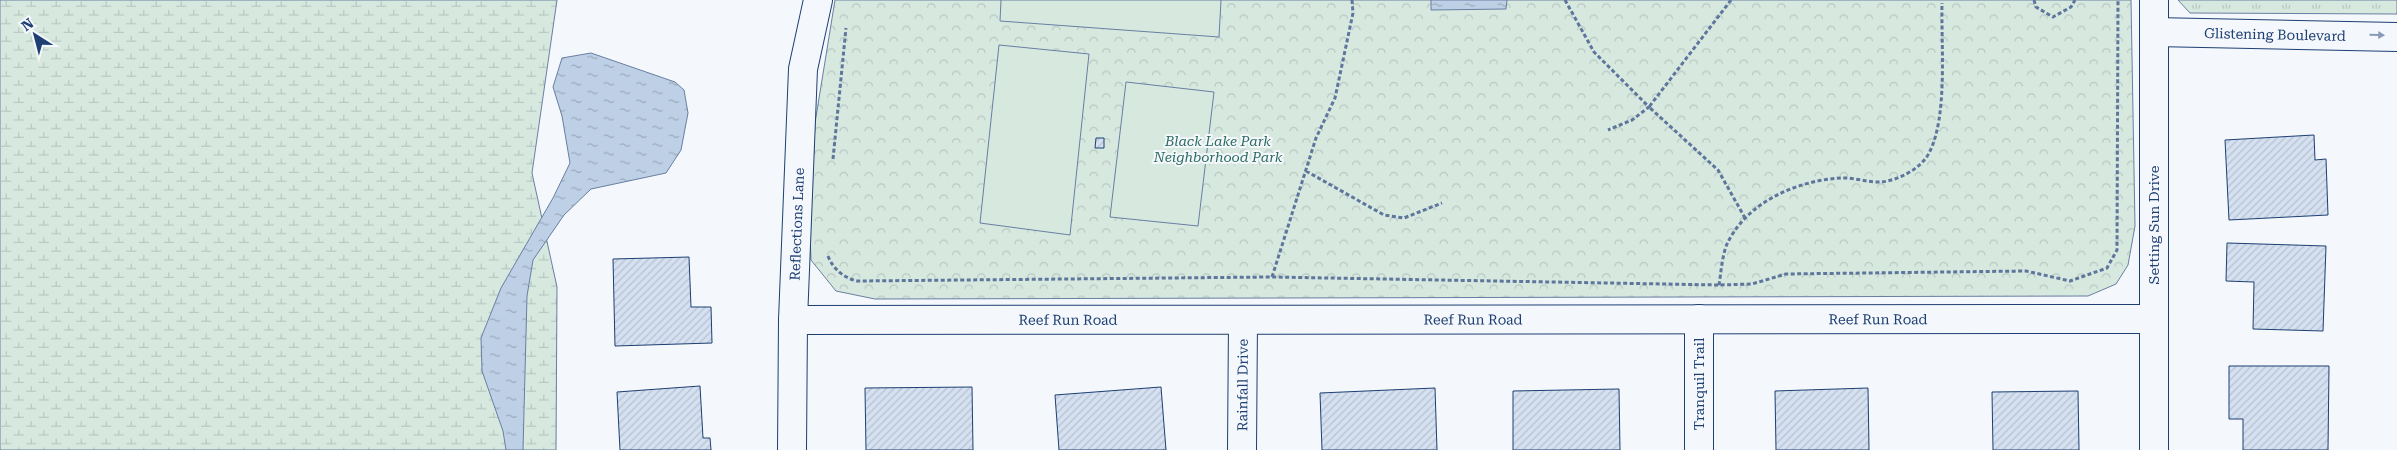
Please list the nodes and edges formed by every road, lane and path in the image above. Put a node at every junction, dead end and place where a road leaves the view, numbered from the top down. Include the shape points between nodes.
1 (818, 0) edge
2 (1352, 0) edge
3 (1565, 0) edge
4 (1730, 0) edge
5 (2034, 0) edge
6 (2075, 0) edge
7 (2118, 0) edge
8 (2154, 0) edge
9 (1942, 3) dead end
10 (847, 20) dead end
11 (2154, 32) junction
12 (2397, 37) edge
13 (1650, 107) junction
14 (1608, 130) dead end
15 (832, 166) dead end
16 (1306, 171) junction
17 (1442, 203) dead end
18 (1745, 218) junction
19 (827, 251) dead end
20 (1272, 277) junction
21 (1719, 285) junction
22 (1699, 319) junction
23 (2154, 319) junction
24 (793, 320) junction
25 (1243, 320) junction
26 (792, 450) edge
27 (1242, 450) edge
28 (1699, 450) edge
29 (2154, 450) edge

1 - 24 street, Reflections Lane via 803,70
2 - 16 path via 1335,98 1316,138
3 - 13 path via 1594,52
4 - 13 path
5 - 6 path via 2036,7 2053,17 2071,7
7 - 21 path via 2117,250 2107,268 2070,281 2026,271 1815,273 1786,274 1752,284
8 - 11 street, Setting Sun Drive
9 - 18 path via 1940,115 1929,154 1910,173 1882,182 1841,178 1800,184 1770,198
10 - 15 path
11 -> 12 street, Glistening Boulevard
11 - 23 street, Setting Sun Drive
13 - 14 path via 1632,120
13 - 18 path via 1718,170
16 - 17 path via 1384,215 1404,218
16 - 20 path
18 - 21 path via 1727,245
19 - 20 path via 831,265 848,279 857,281
20 - 21 path
22 - 23 street, Reef Run Road
22 - 25 street, Reef Run Road
22 - 28 street, Tranquil Trail
23 - 29 street, Setting Sun Drive
24 - 25 street, Reef Run Road
24 - 26 street, Reflections Lane
25 - 27 street, Rainfall Drive

